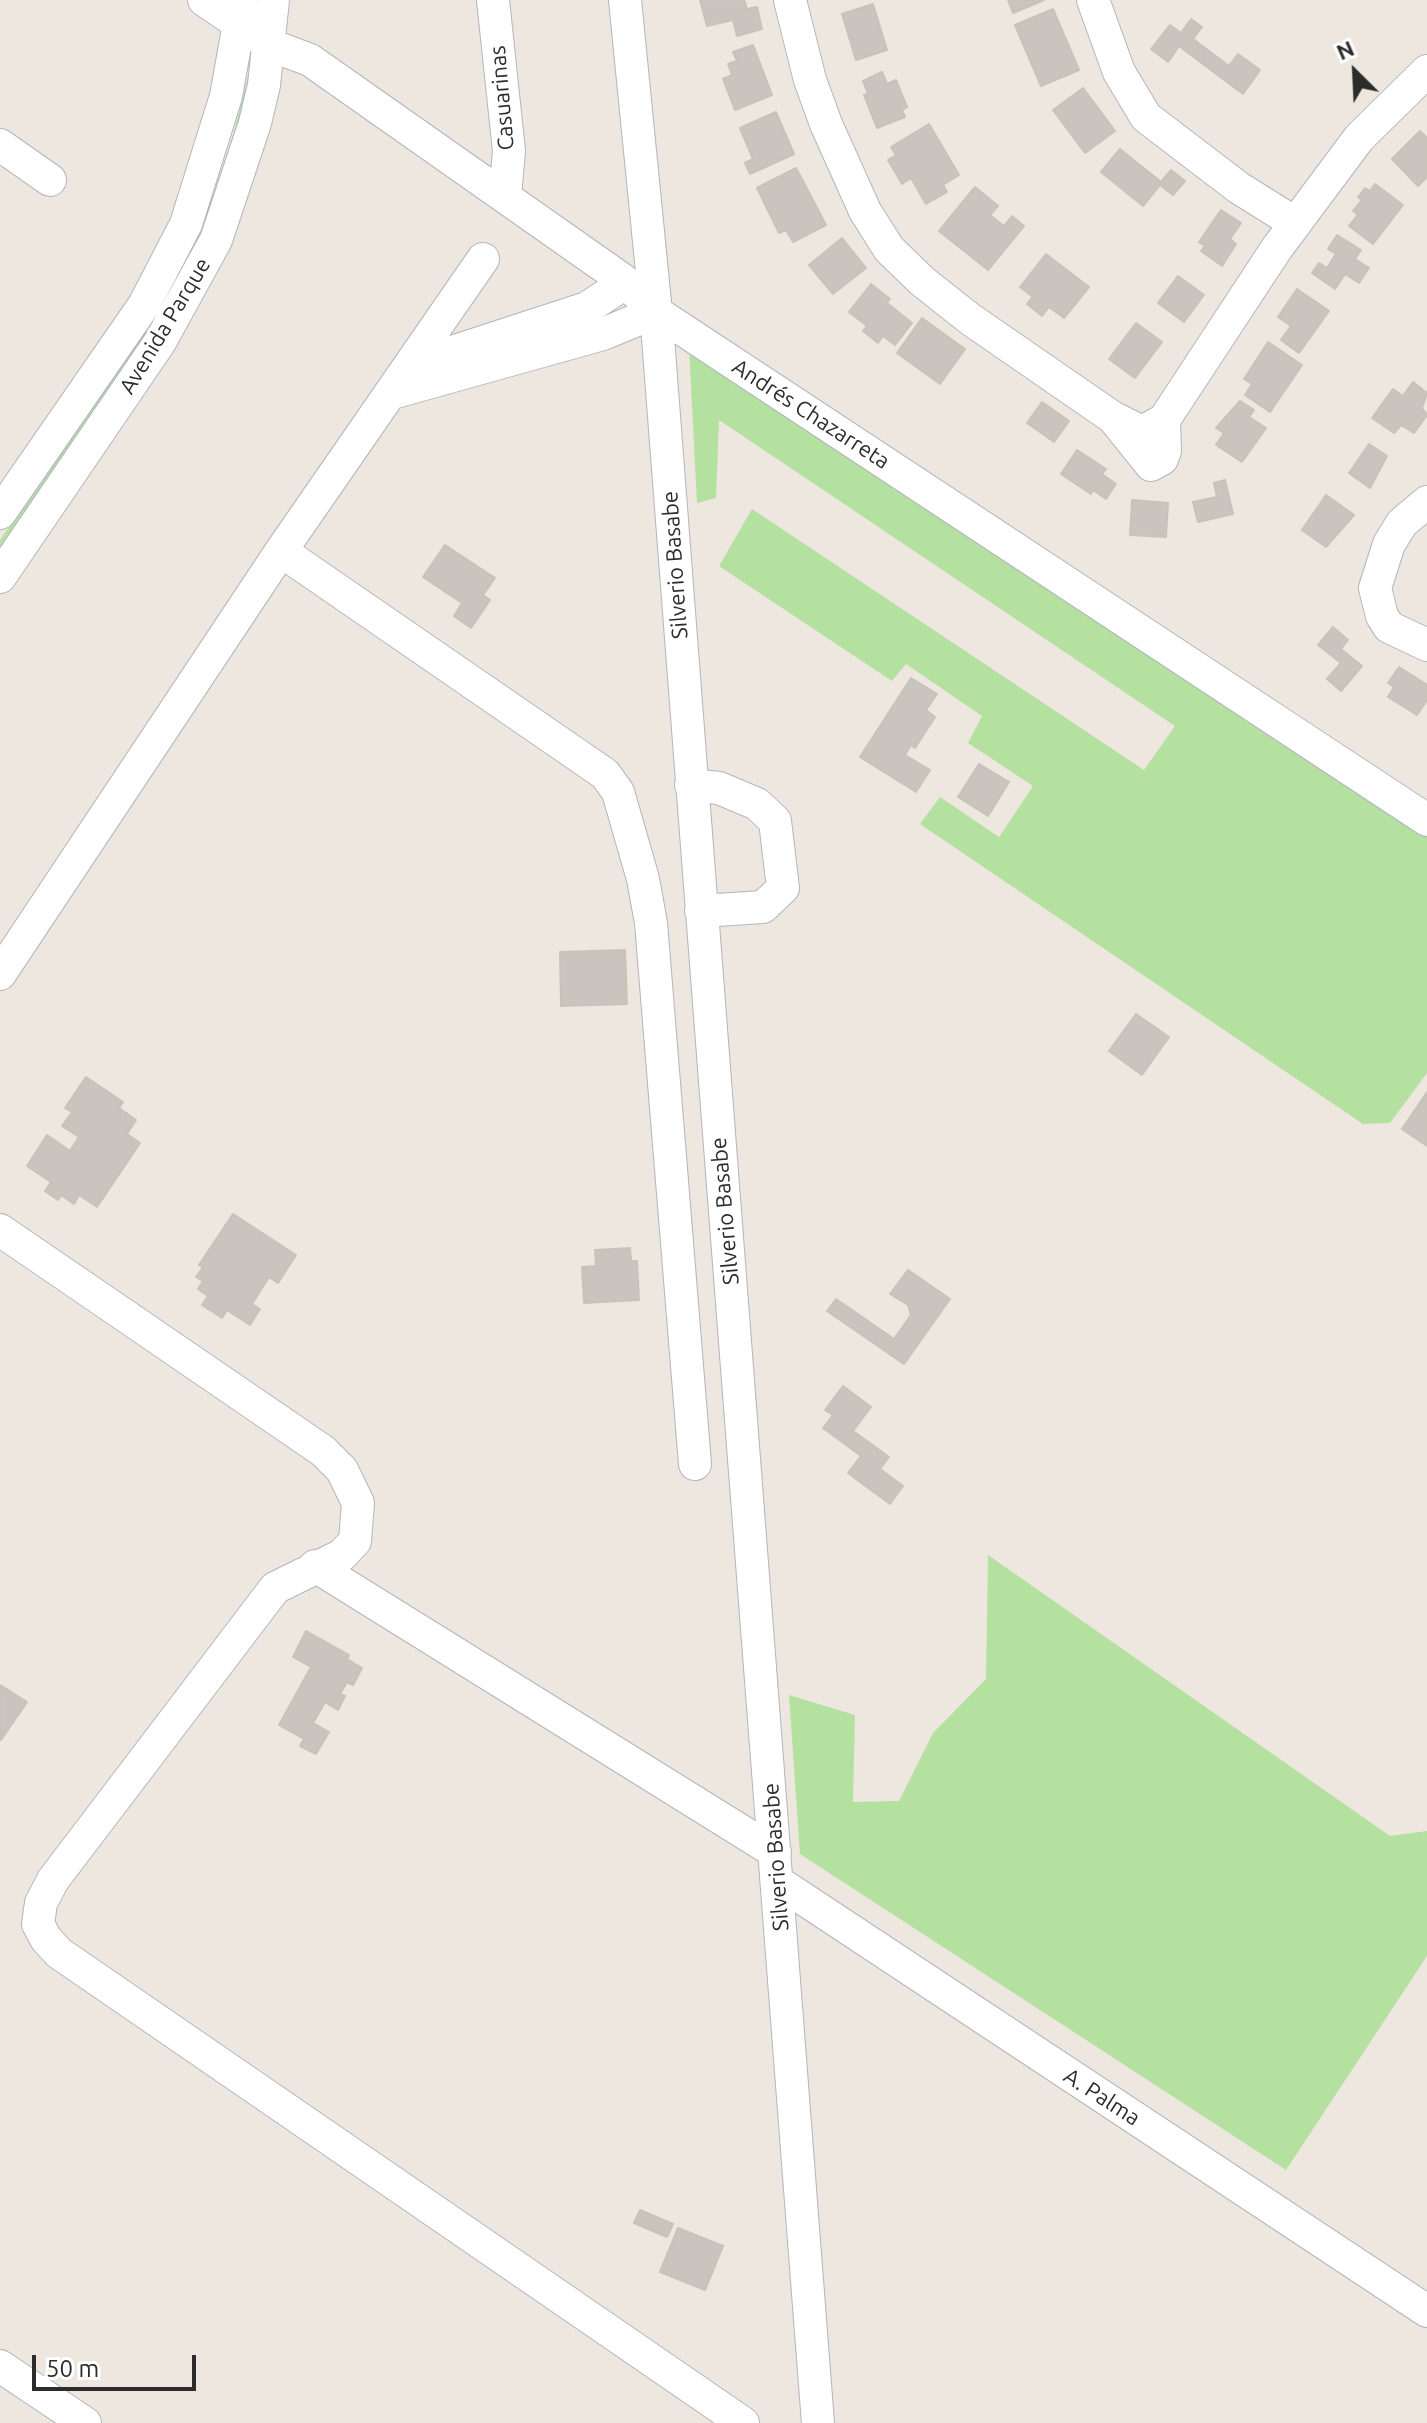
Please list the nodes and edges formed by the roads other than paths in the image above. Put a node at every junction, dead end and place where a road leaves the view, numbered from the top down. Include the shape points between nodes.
1 (204, 0) edge
2 (273, 0) edge
3 (493, 0) edge
4 (625, 0) edge
5 (790, 0) edge
6 (1093, 0) edge
7 (242, 14) edge
8 (270, 45) junction
9 (1427, 71) edge
10 (0, 145) edge
11 (50, 180) dead end
12 (505, 196) junction
13 (1295, 223) junction
14 (483, 259) dead end
15 (623, 280) junction
16 (656, 312) junction
17 (414, 360) junction
18 (392, 393) junction
19 (1427, 487) edge
20 (1427, 502) edge
21 (0, 513) edge
22 (1402, 523) junction
23 (281, 551) junction
24 (0, 577) edge
25 (1427, 645) edge
26 (691, 785) junction
27 (1427, 820) edge
28 (701, 911) junction
29 (0, 974) edge
30 (0, 1230) edge
31 (695, 1464) dead end
32 (315, 1566) junction
33 (777, 1867) junction
34 (1427, 2311) edge
35 (0, 2366) edge
36 (734, 2420) edge
37 (85, 2423) edge
38 (818, 2423) edge

1 - 7 street, Andrés Chazarreta
2 - 8 street, Avenida Parque
3 - 12 street, Casuarinas via 509,151
4 - 16 street, Silverio Basabe
5 - 13 street via 826,124 865,211 889,249 970,319 1112,417 1151,465 1165,451 1164,420
6 - 13 street via 1119,72 1146,117
7 - 8 street, Andrés Chazarreta
7 - 21 street, Avenida Parque via 205,174 167,264
8 - 12 street, Andrés Chazarreta via 310,60
8 - 24 street, Avenida Parque via 255,123 230,204 187,298
9 - 13 street via 1359,138
10 - 11 street
12 - 15 street, Andrés Chazarreta
14 - 17 street
15 - 16 street, Andrés Chazarreta
15 - 17 street via 587,308
16 - 18 street via 603,334
16 - 26 street, Silverio Basabe
16 - 27 street, Andrés Chazarreta
17 - 18 street
18 - 23 street
19 - 22 street
20 - 22 street
22 - 25 street via 1376,577 1376,601 1389,627
23 - 29 street
23 - 31 street via 605,774 618,792 651,923
26 - 28 street, Silverio Basabe
26 - 28 street via 719,788 757,804 775,821 783,888 763,907
28 - 33 street, Silverio Basabe
30 - 32 street via 323,1451 342,1470 358,1503 355,1541 342,1555
32 - 33 street, A. Palma
32 - 36 street via 275,1588 252,1615 53,1880 38,1924 59,1953
33 - 34 street, A. Palma
33 - 38 street, Silverio Basabe
35 - 37 street

